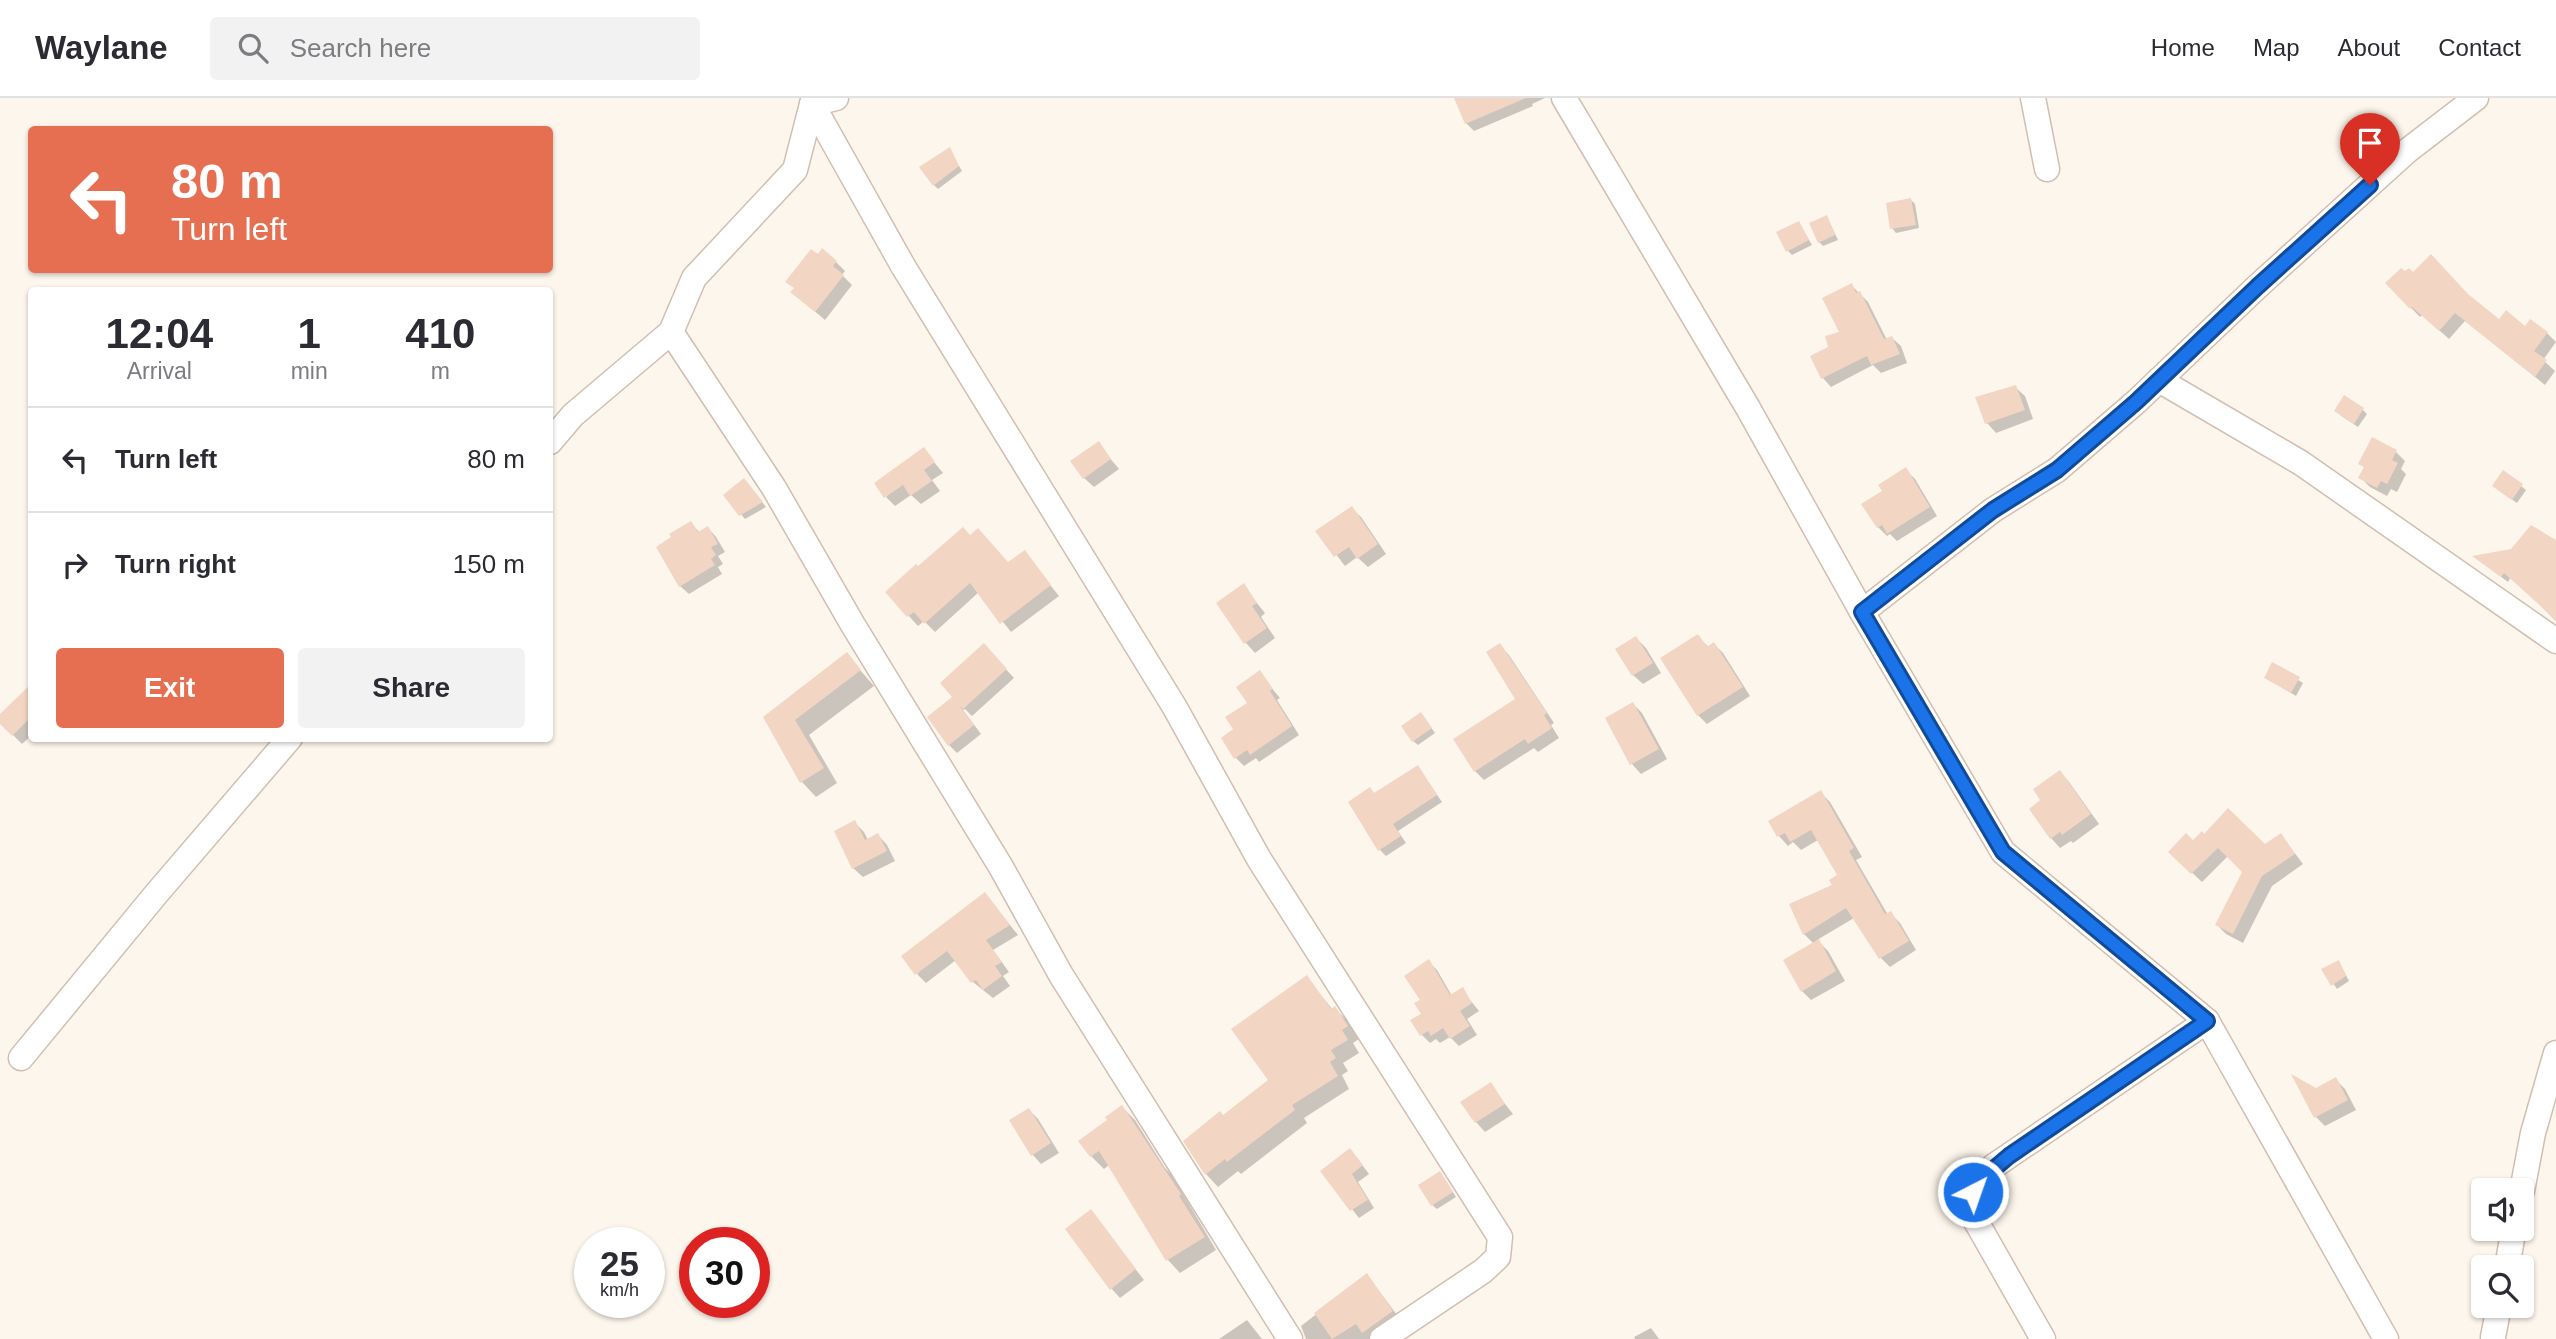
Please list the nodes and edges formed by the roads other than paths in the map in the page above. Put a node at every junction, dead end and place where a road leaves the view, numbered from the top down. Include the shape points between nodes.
1 (836, 98) edge
2 (1564, 98) edge
3 (2034, 98) edge
4 (2476, 98) edge
5 (812, 104) junction
6 (2047, 169) dead end
7 (671, 332) junction
8 (2159, 380) junction
9 (553, 438) edge
10 (1862, 612) junction
11 (2556, 641) edge
12 (287, 742) edge
13 (2207, 1021) junction
14 (2556, 1052) edge
15 (21, 1058) dead end
16 (2524, 1178) edge
17 (2497, 1318) edge
18 (2493, 1337) dead end
19 (1290, 1339) edge
20 (1382, 1339) edge
21 (2043, 1339) edge
22 (2386, 1339) edge

1 - 5 street
2 - 10 street via 1748,408
3 - 6 street
4 - 8 street via 2407,151
5 - 7 street via 795,170 694,278
5 - 20 street via 903,266 1174,706 1259,859 1500,1237 1498,1257 1483,1271
7 - 9 street via 573,415
7 - 19 street via 774,488 1061,975
8 - 10 street via 2057,470 1993,510
8 - 11 street via 2301,463
10 - 13 street via 2003,852
12 - 15 street
13 - 21 street via 1994,1166 1973,1192 1973,1216
13 - 22 street
14 - 16 street
17 - 18 street

